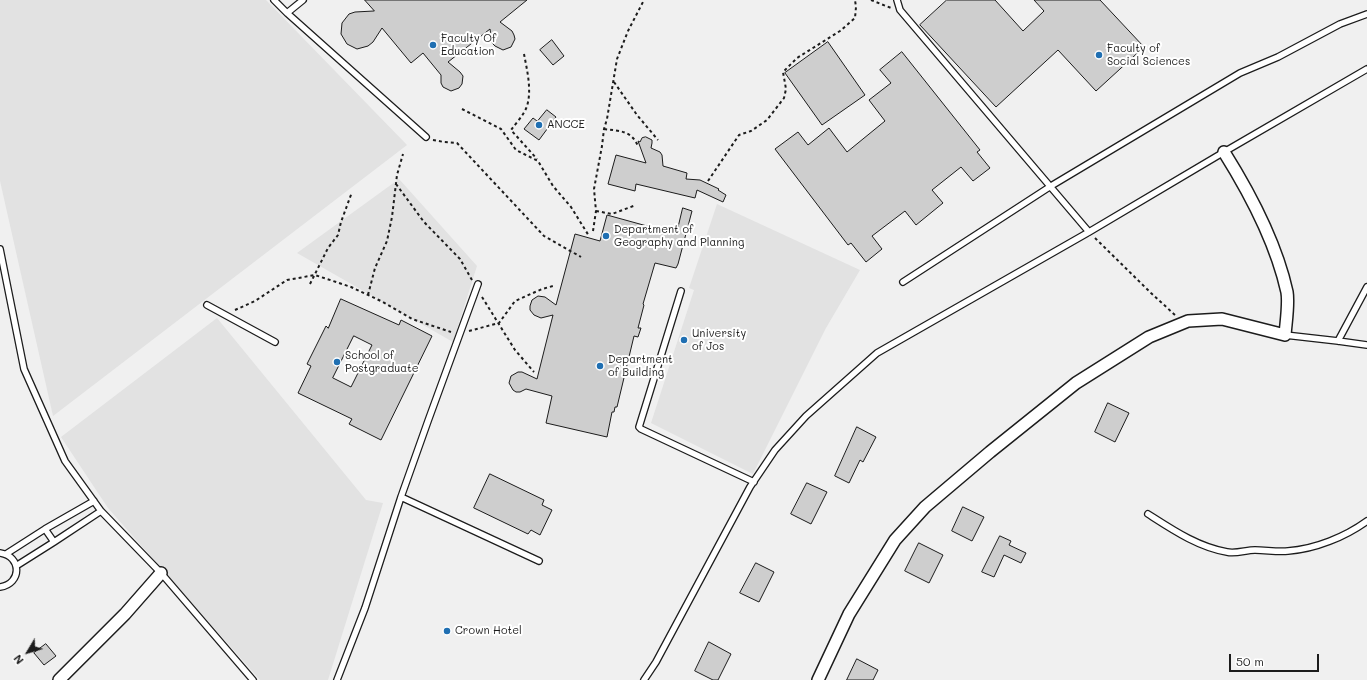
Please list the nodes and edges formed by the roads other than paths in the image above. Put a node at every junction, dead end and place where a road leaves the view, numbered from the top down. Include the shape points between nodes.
1 (274, 0) edge
2 (303, 0) edge
3 (897, 0) edge
4 (287, 14) junction
5 (1367, 14) edge
6 (1367, 69) edge
7 (426, 136) road end
8 (1224, 152) junction
9 (1050, 186) junction
10 (1089, 232) junction
11 (0, 249) edge
12 (903, 282) dead end
13 (478, 286) road end
14 (1367, 287) edge
15 (681, 291) dead end
16 (208, 305) dead end
17 (1285, 335) junction
18 (1338, 341) junction
19 (275, 342) dead end
20 (1367, 345) edge
21 (754, 482) junction
22 (401, 497) junction
23 (94, 501) junction
24 (101, 511) junction
25 (1148, 514) dead end
26 (1367, 521) edge
27 (45, 529) junction
28 (54, 542) junction
29 (3, 553) edge
30 (539, 561) dead end
31 (16, 566) junction
32 (161, 573) junction
33 (0, 586) edge
34 (59, 680) edge
35 (253, 680) edge
36 (337, 680) edge
37 (644, 680) edge
38 (818, 680) edge

1 - 4 lane
2 - 4 lane
3 - 9 lane via 900,10
4 - 7 lane
5 - 9 lane via 1340,24 1278,57 1240,73
6 - 8 lane
8 - 10 lane
8 - 17 street via 1271,238 1287,293
9 - 10 lane
9 - 12 lane
10 - 21 lane via 877,353 806,416 775,450
11 - 23 lane via 24,369 65,461
13 - 22 lane
14 - 18 lane
15 - 21 lane via 639,427
16 - 19 lane
17 - 18 lane
17 - 38 street via 1222,320 1188,321 1149,337 1076,383 925,507 895,540 849,614
18 - 20 lane
21 - 37 lane
22 - 30 lane
22 - 36 lane via 365,608
23 - 24 lane
23 - 27 lane
24 - 28 lane
24 - 32 lane
25 - 26 lane via 1202,545 1229,553 1254,550 1288,551 1325,543 1353,531
27 - 28 lane
27 - 29 lane
28 - 31 lane
29 - 31 lane via 11,557
31 - 33 lane via 13,580
32 - 34 street via 125,614
32 - 35 lane

